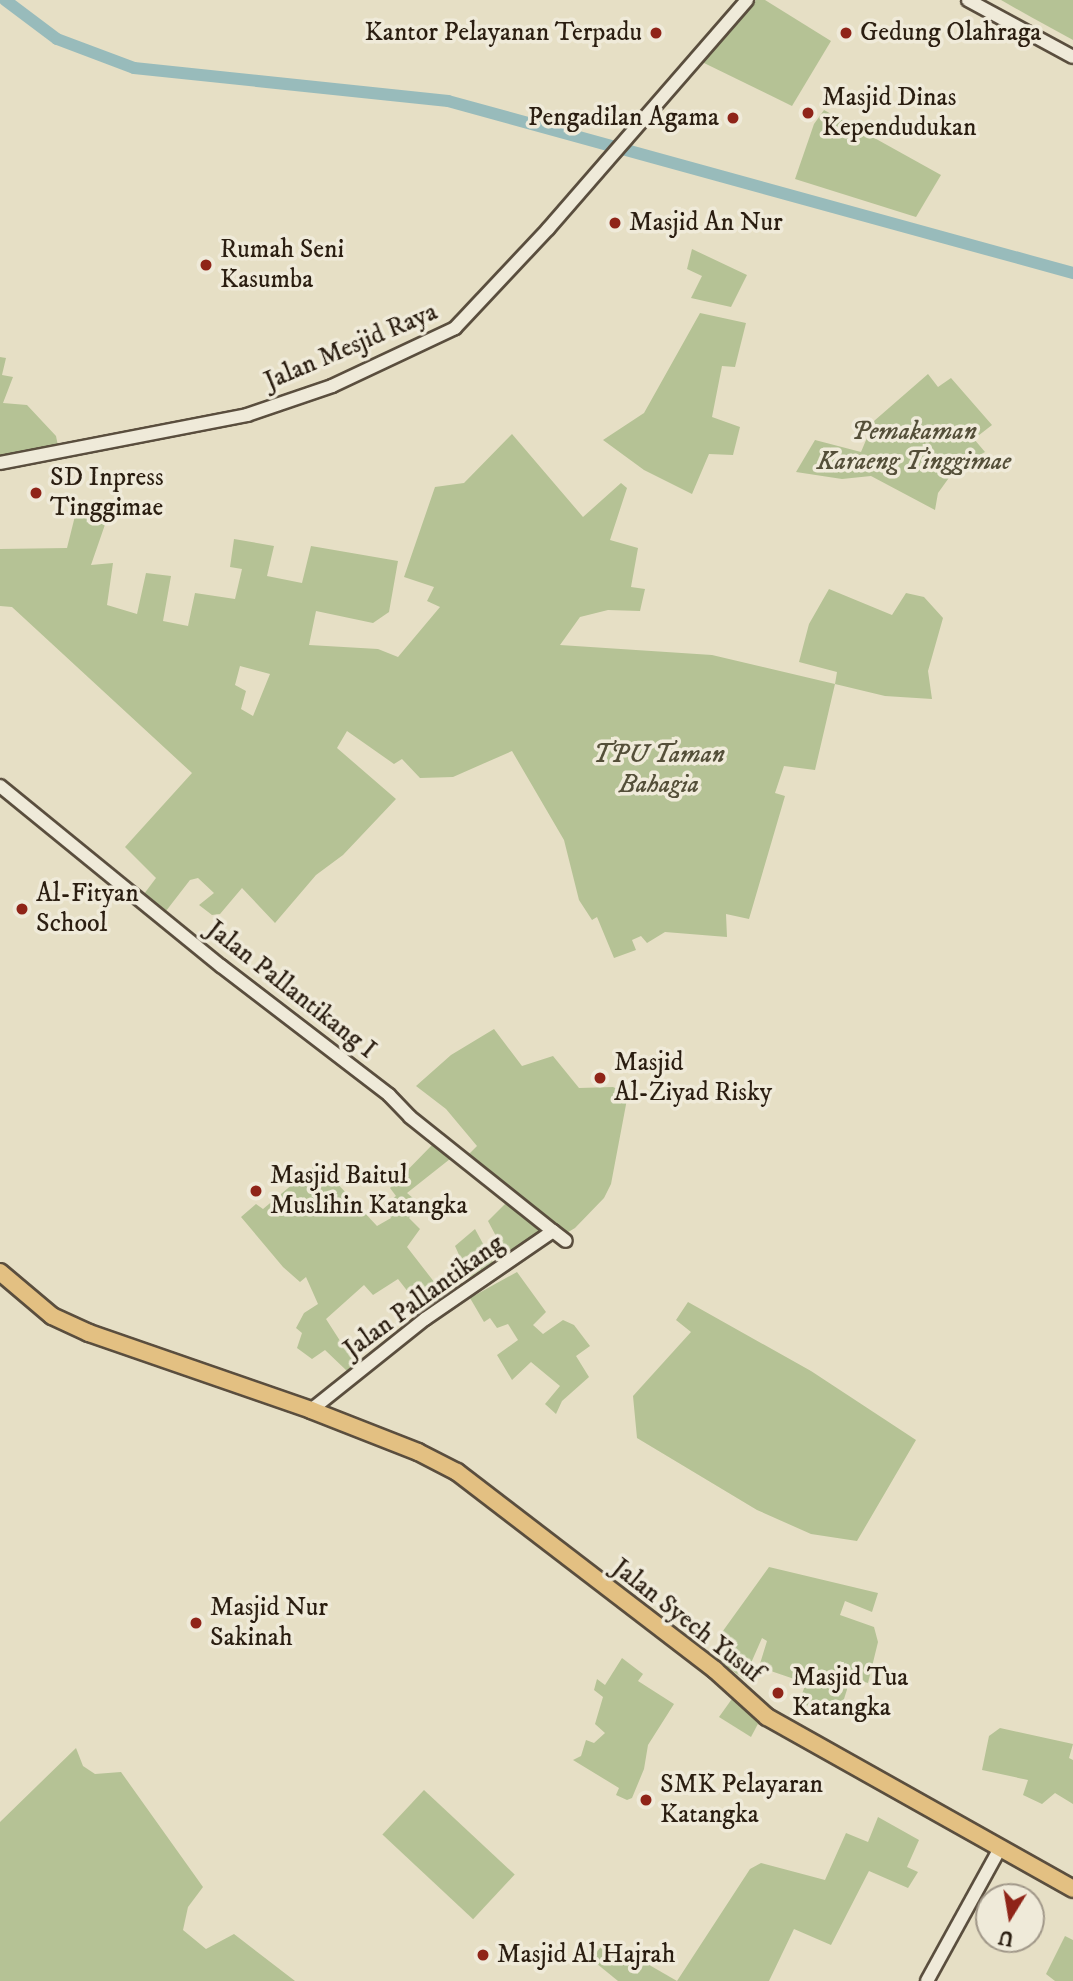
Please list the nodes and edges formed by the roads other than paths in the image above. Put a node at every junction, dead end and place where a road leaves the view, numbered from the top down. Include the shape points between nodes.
1 (747, 0) edge
2 (968, 0) edge
3 (1073, 57) edge
4 (0, 463) edge
5 (0, 786) edge
6 (553, 1231) junction
7 (566, 1241) dead end
8 (0, 1272) edge
9 (311, 1410) junction
10 (1000, 1848) junction
11 (1073, 1889) edge
12 (927, 1981) edge

1 - 4 street, Jalan Mesjid Raya via 455,328 332,386 247,415
2 - 3 street
5 - 6 street, Jalan Pallantikang I
6 - 7 street
6 - 9 street, Jalan Pallantikang via 425,1319
8 - 9 main road, Jalan Syech Yusuf via 52,1316 89,1334
9 - 10 main road, Jalan Syech Yusuf via 457,1472 715,1670 767,1717
10 - 11 main road, Jalan Syech Yusuf
10 - 12 street

